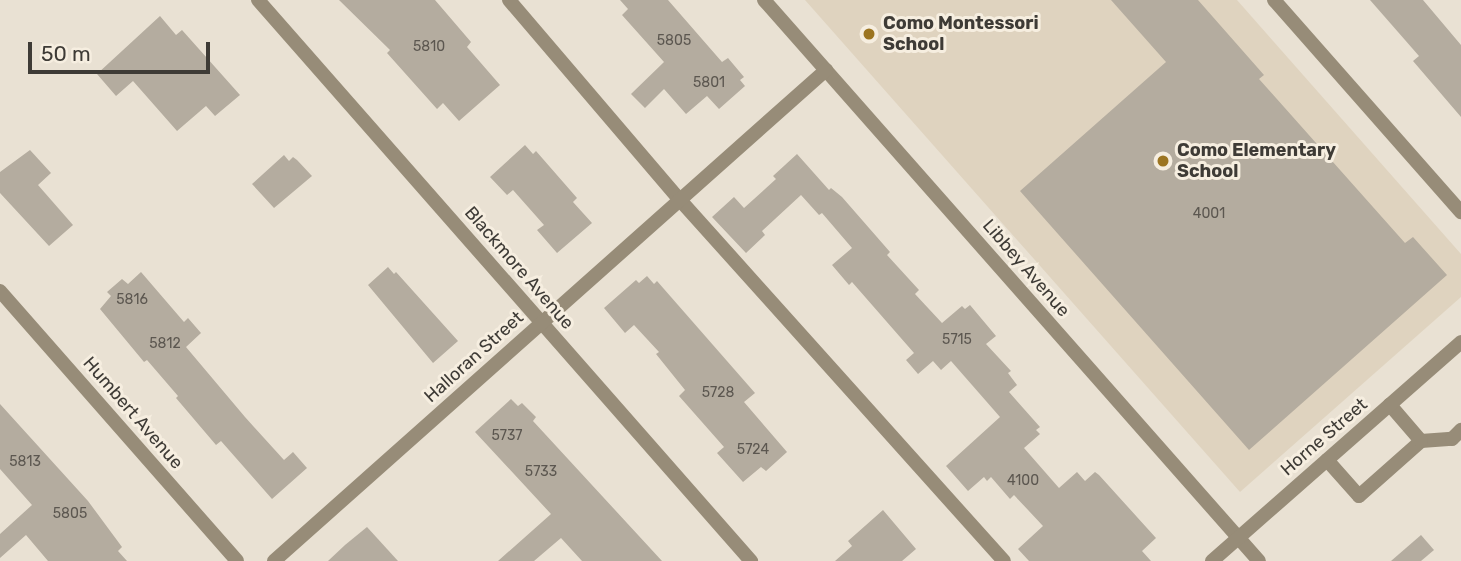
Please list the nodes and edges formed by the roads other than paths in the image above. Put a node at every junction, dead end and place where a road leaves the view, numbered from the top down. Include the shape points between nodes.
1 (258, 0) edge
2 (509, 0) edge
3 (764, 0) edge
4 (1274, 0) edge
5 (826, 71) junction
6 (680, 200) junction
7 (1461, 212) edge
8 (0, 291) edge
9 (542, 323) junction
10 (1461, 342) edge
11 (1390, 405) junction
12 (1461, 430) edge
13 (1421, 441) junction
14 (1327, 460) junction
15 (1238, 538) junction
16 (237, 561) edge
17 (274, 561) edge
18 (751, 561) edge
19 (1004, 561) edge
20 (1212, 561) edge
21 (1259, 561) edge

1 - 9 street, Blackmore Avenue
2 - 6 street
3 - 5 street, Libbey Avenue
4 - 7 street
5 - 6 street, Halloran Street
5 - 15 street, Libbey Avenue
6 - 9 street, Halloran Street
6 - 19 street
8 - 16 street, Humbert Avenue
9 - 17 street, Halloran Street
9 - 18 street, Blackmore Avenue
10 - 11 street, Horne Street
11 - 13 street
11 - 14 street, Horne Street
12 - 13 street via 1452,439
13 - 14 street via 1359,496
14 - 15 street, Horne Street
15 - 20 street, Horne Street
15 - 21 street, Libbey Avenue

